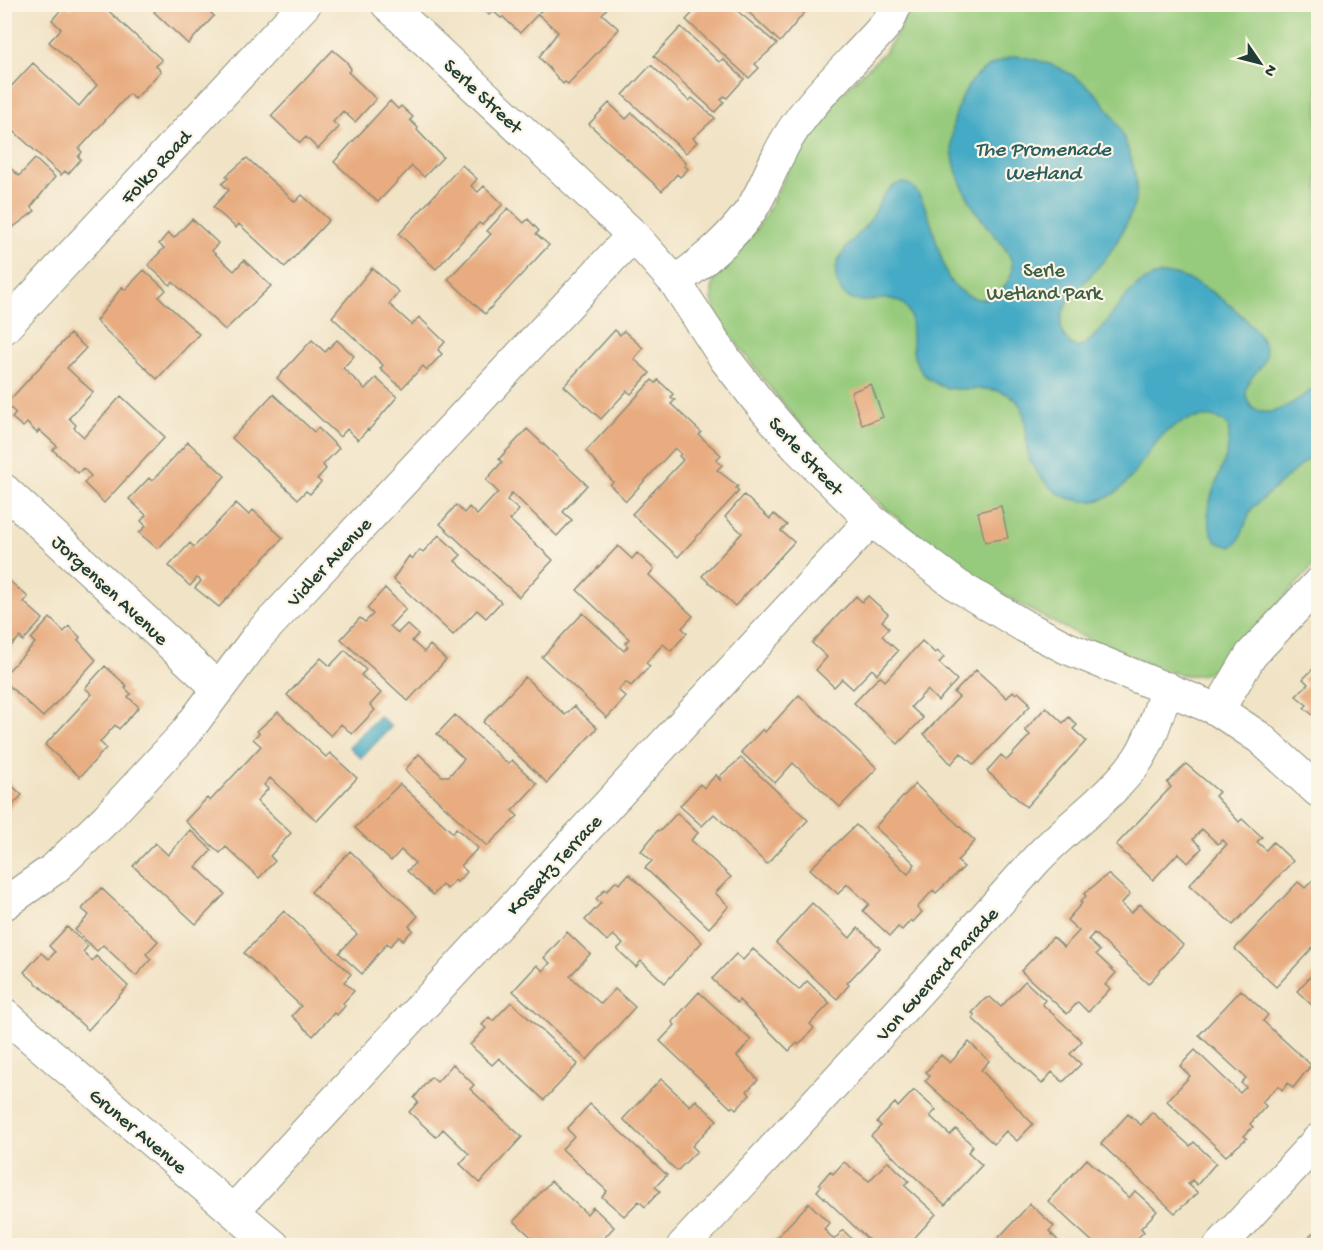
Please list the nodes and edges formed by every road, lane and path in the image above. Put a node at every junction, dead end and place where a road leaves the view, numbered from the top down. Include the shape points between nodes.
1 (305, 4) edge
2 (387, 4) edge
3 (896, 4) edge
4 (633, 235) junction
5 (675, 282) junction
6 (4, 328) edge
7 (4, 490) edge
8 (871, 520) junction
9 (1318, 584) edge
10 (218, 688) junction
11 (1167, 688) junction
12 (1218, 710) junction
13 (1318, 791) edge
14 (12, 894) edge
15 (4, 1014) edge
16 (1318, 1140) edge
17 (235, 1209) junction
18 (274, 1245) edge
19 (683, 1245) edge
20 (1220, 1245) edge

1 - 6 street, Folko Road
2 - 4 street, Serle Street
3 - 5 street via 888,22 806,113 734,232
4 - 5 street, Serle Street
4 - 10 street, Vidler Avenue via 259,635
5 - 8 street, Serle Street via 726,360 758,400 797,447
7 - 10 street, Jorgensen Avenue
8 - 11 street, Serle Street via 958,586 1024,626 1067,648
8 - 17 street, Kossatz Terrace
9 - 12 street via 1251,655
10 - 14 street, Vidler Avenue via 184,735 78,849
11 - 12 street, Serle Street
11 - 19 street, Von Guerard Parade via 1149,739 1123,777 1037,859 921,991
12 - 13 street, Serle Street via 1260,738
15 - 17 street, Gruner Avenue
16 - 20 street
17 - 18 street, Gruner Avenue

